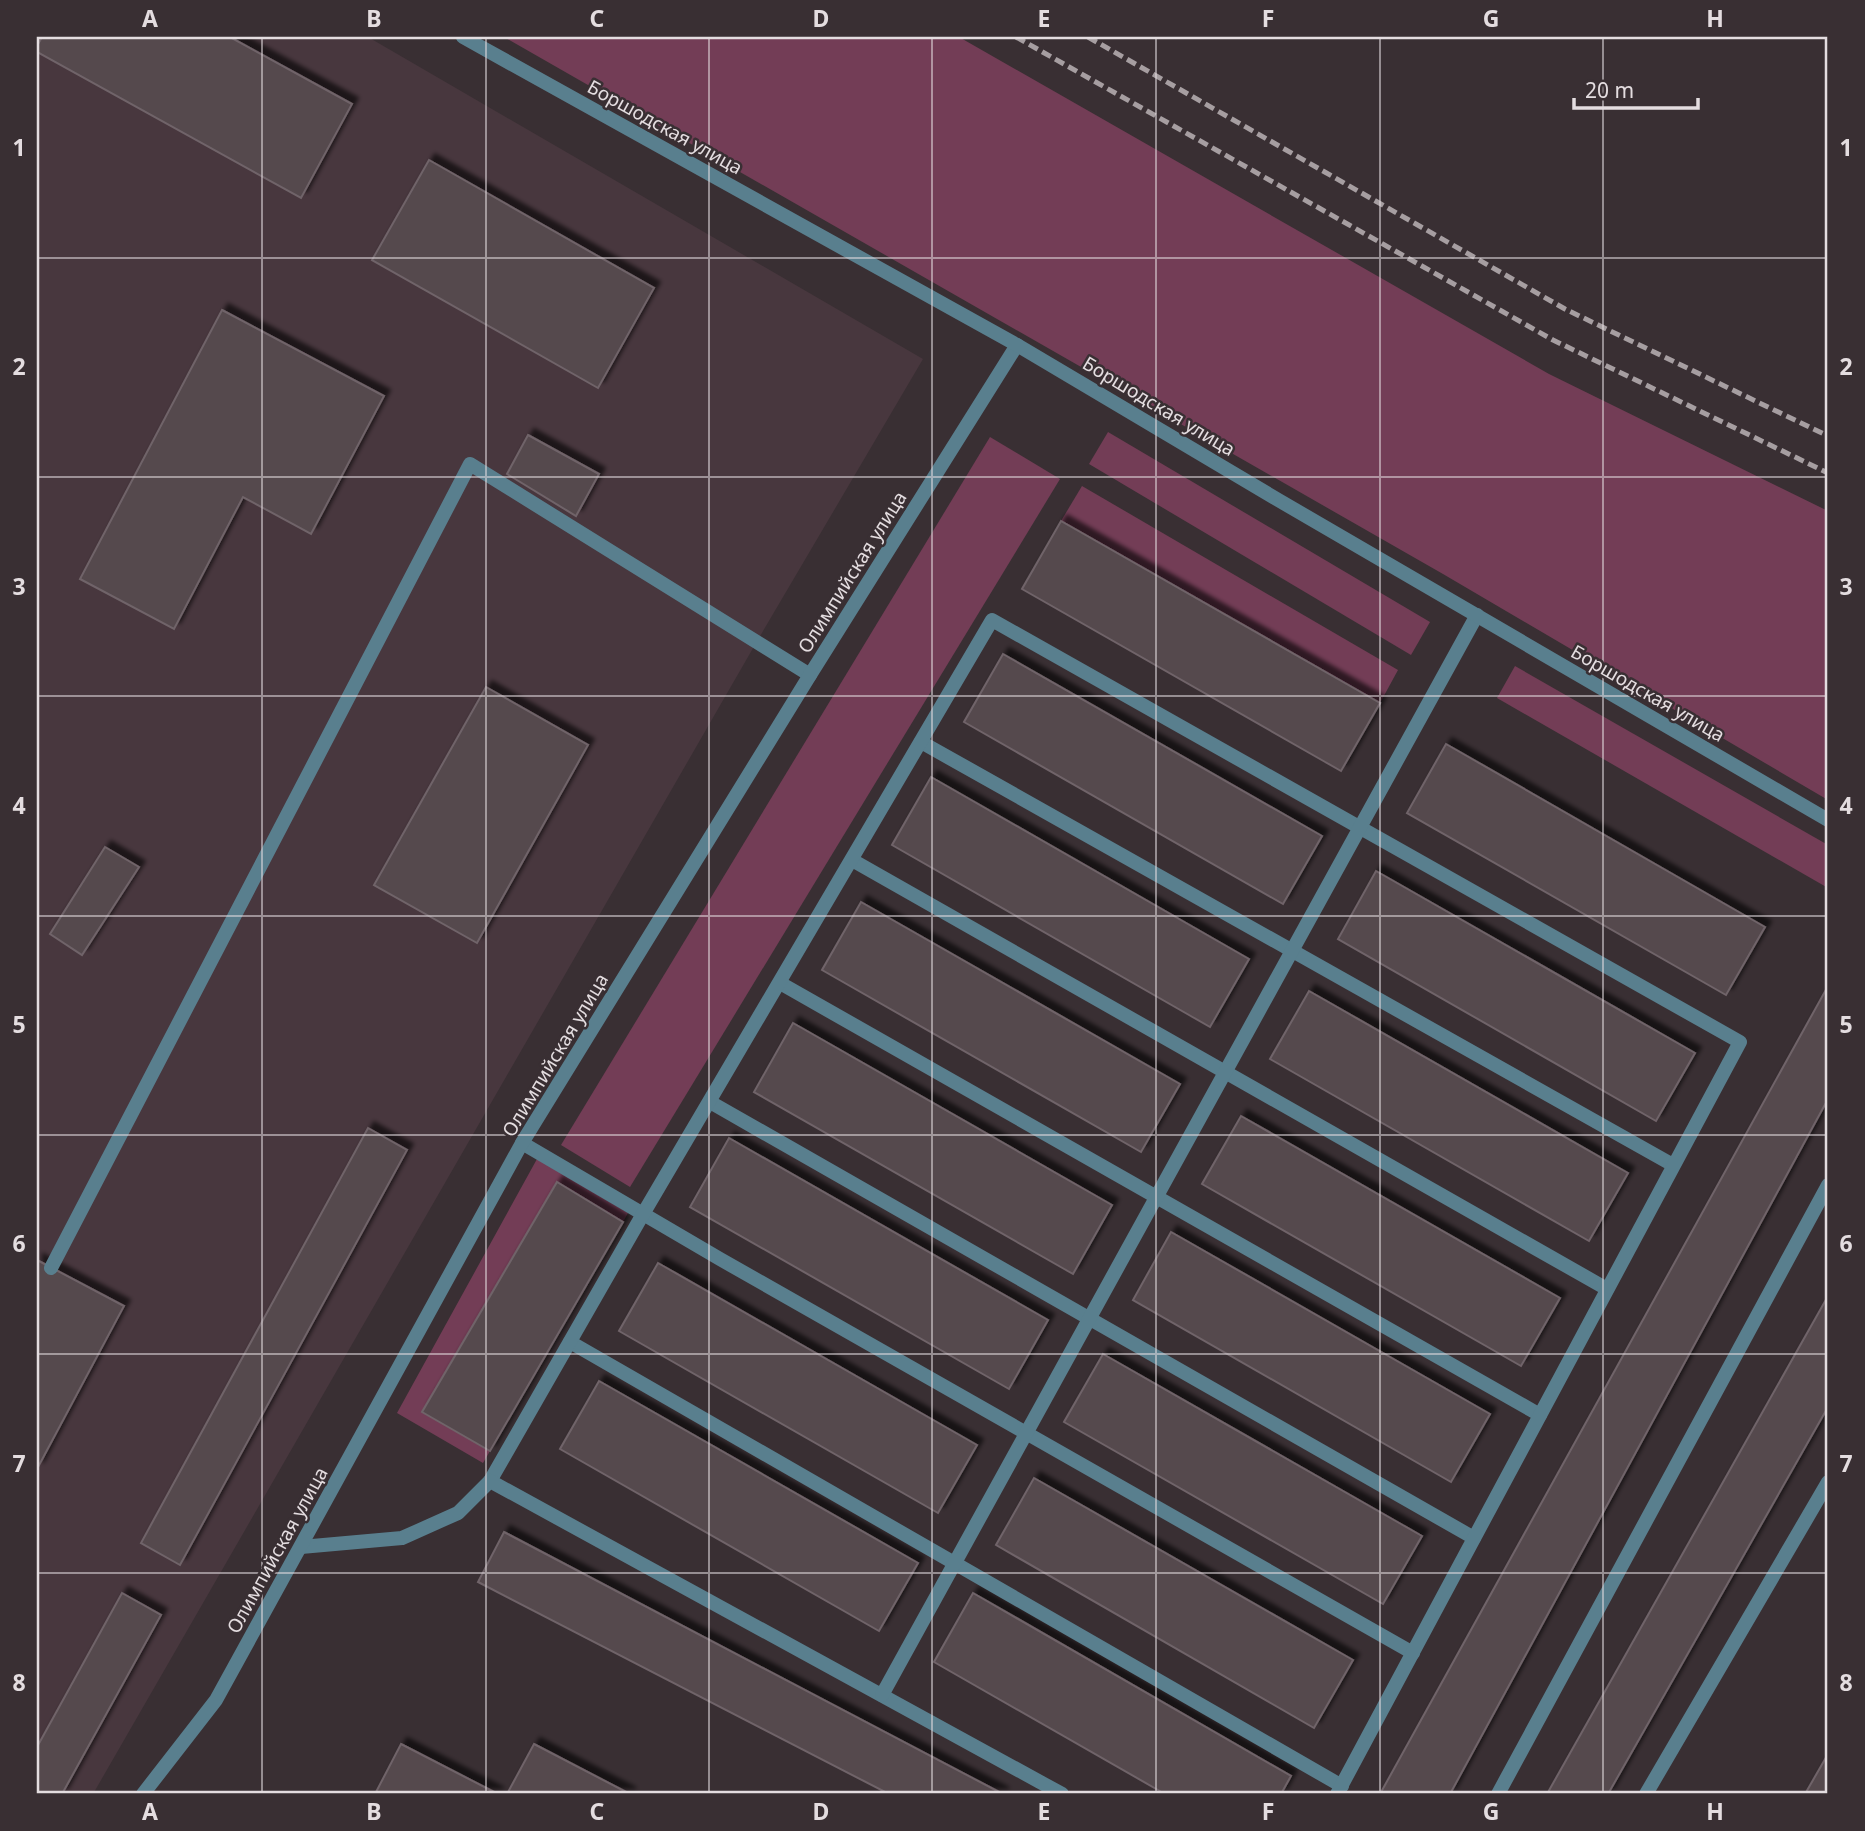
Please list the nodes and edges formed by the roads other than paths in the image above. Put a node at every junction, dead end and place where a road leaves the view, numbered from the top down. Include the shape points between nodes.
1 (463, 37) edge
2 (1017, 345) junction
3 (1477, 615) junction
4 (810, 676) junction
5 (921, 742) junction
6 (1828, 820) edge
7 (1360, 828) junction
8 (852, 860) junction
9 (1291, 952) junction
10 (780, 983) junction
11 (1225, 1072) junction
12 (710, 1102) junction
13 (522, 1143) junction
14 (1673, 1166) junction
15 (1828, 1185) edge
16 (1157, 1196) junction
17 (643, 1214) junction
18 (51, 1268) dead end
19 (1607, 1289) junction
20 (1090, 1319) junction
21 (570, 1342) junction
22 (1540, 1415) junction
23 (1026, 1434) junction
24 (490, 1481) junction
25 (1828, 1482) edge
26 (1474, 1538) junction
27 (301, 1547) junction
28 (955, 1563) junction
29 (1413, 1653) junction
30 (882, 1695) junction
31 (1340, 1790) edge
32 (143, 1794) edge
33 (1062, 1794) edge
34 (1498, 1794) edge
35 (1646, 1794) edge

1 - 2 street, Боршодская улица
2 - 3 street, Боршодская улица
2 - 4 street, Олимпийская улица
3 - 6 street, Боршодская улица
3 - 7 street
4 - 13 street, Олимпийская улица
4 - 18 street via 470,464
5 - 7 street via 992,620
5 - 8 street
5 - 9 street
7 - 9 street
7 - 14 street via 1740,1042
8 - 10 street
8 - 11 street
9 - 11 street
9 - 14 street
10 - 12 street
10 - 16 street
11 - 16 street
11 - 19 street
12 - 17 street
12 - 20 street
13 - 17 street
13 - 27 street, Олимпийская улица
14 - 19 street
15 - 34 street
16 - 20 street
16 - 22 street
17 - 21 street
17 - 23 street
19 - 22 street
20 - 23 street
20 - 26 street
21 - 24 street
21 - 28 street
22 - 26 street
23 - 28 street
23 - 29 street
24 - 27 street via 458,1513 402,1538
24 - 30 street
25 - 35 street
26 - 29 street
27 - 32 street, Олимпийская улица via 216,1700
28 - 30 street
28 - 31 street
29 - 31 street
30 - 33 street

